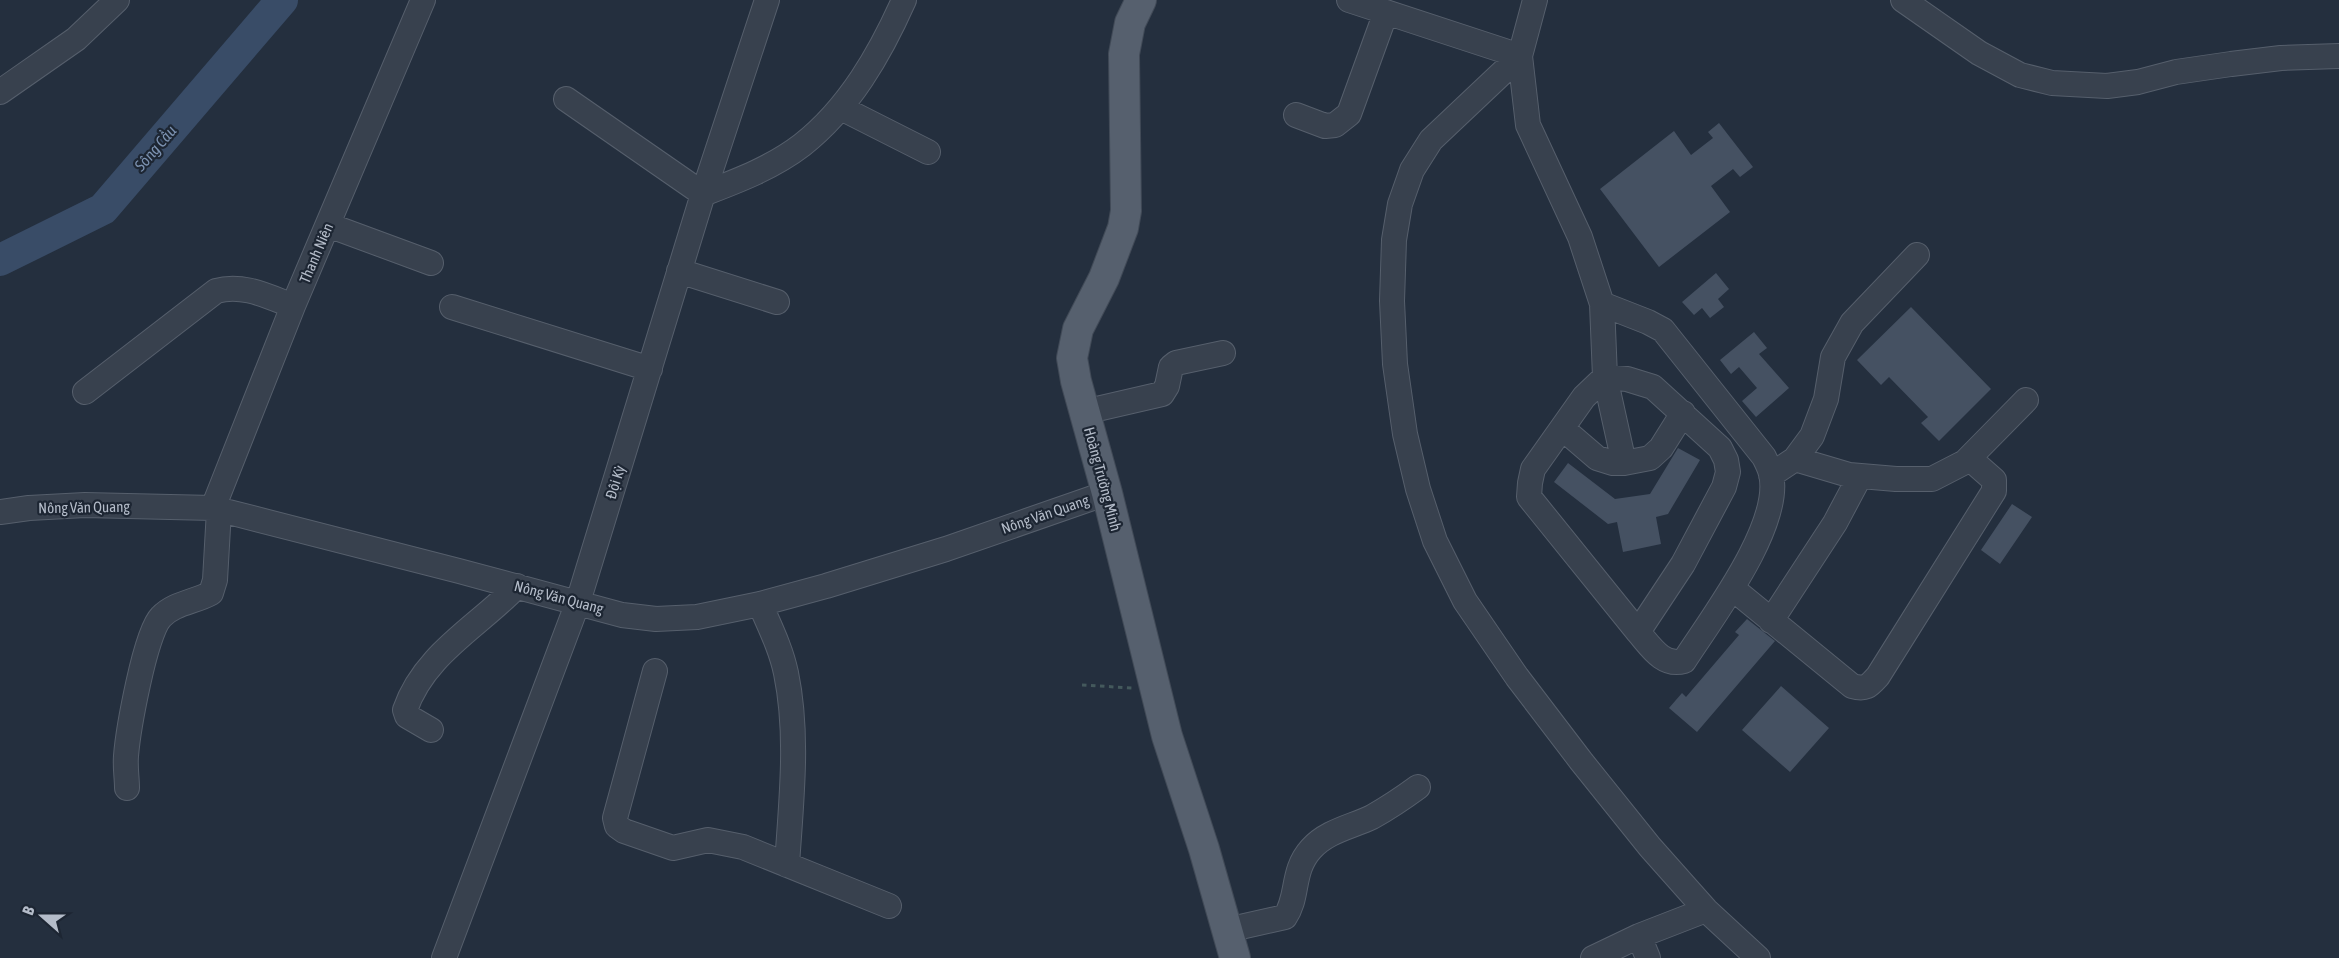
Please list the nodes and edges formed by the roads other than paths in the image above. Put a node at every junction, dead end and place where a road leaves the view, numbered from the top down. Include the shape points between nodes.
1 (117, 0) edge
2 (423, 0) edge
3 (767, 0) edge
4 (904, 0) edge
5 (1141, 0) edge
6 (1348, 0) edge
7 (1535, 0) edge
8 (1903, 0) edge
9 (1386, 12) junction
10 (1520, 56) junction
11 (2339, 56) edge
12 (0, 92) edge
13 (566, 99) dead end
14 (841, 108) junction
15 (1296, 115) dead end
16 (928, 152) dead end
17 (703, 194) junction
18 (328, 225) junction
19 (1917, 255) dead end
20 (431, 263) dead end
21 (679, 271) junction
22 (777, 302) dead end
23 (1602, 304) junction
24 (293, 306) junction
25 (452, 307) dead end
26 (1223, 353) dead end
27 (650, 369) junction
28 (1605, 377) junction
29 (85, 392) dead end
30 (2026, 400) dead end
31 (1084, 412) junction
32 (1683, 413) junction
33 (1562, 428) junction
34 (1969, 458) junction
35 (1795, 459) junction
36 (1624, 463) junction
37 (1772, 474) junction
38 (1860, 476) junction
39 (1107, 493) junction
40 (216, 509) junction
41 (0, 512) edge
42 (518, 586) junction
43 (1732, 588) junction
44 (578, 602) junction
45 (760, 604) junction
46 (1771, 621) junction
47 (1638, 632) junction
48 (656, 671) dead end
49 (431, 730) dead end
50 (1419, 787) dead end
51 (128, 788) dead end
52 (787, 866) junction
53 (889, 906) dead end
54 (1706, 910) junction
55 (1227, 930) junction
56 (1643, 947) edge
57 (444, 958) edge
58 (1235, 958) edge
59 (1593, 958) edge
60 (1758, 958) edge

1 - 12 street via 76,39
2 - 18 street, Thanh Niên
3 - 17 street, Đội Kỳ
4 - 14 street via 864,75
5 - 31 main road, Hoàng Trường Minh via 1130,23 1124,54 1123,228 1074,342 1074,369
6 - 9 street
7 - 10 street
8 - 11 street via 1979,53 2020,75 2052,83 2107,87 2231,64
9 - 10 street
9 - 15 street via 1349,114 1335,125 1325,126
10 - 23 street via 1528,125 1580,237
10 - 54 street via 1431,140 1412,170 1400,204 1394,240 1392,301 1395,364 1405,434 1435,541 1465,601 1581,761 1650,848
13 - 17 street
14 - 16 street
14 - 17 street via 801,146 757,172
17 - 21 street, Đội Kỳ
18 - 20 street
18 - 24 street, Thanh Niên
19 - 35 street via 1852,323 1833,357 1826,399 1812,436
21 - 22 street
21 - 27 street, Đội Kỳ
23 - 28 street
23 - 37 street via 1663,330 1764,457
24 - 29 street via 253,291 216,291
24 - 40 street, Thanh Niên
25 - 27 street
26 - 31 street via 1176,363 1162,394
27 - 44 street, Đội Kỳ
28 - 32 street via 1653,387
28 - 33 street via 1584,397
28 - 36 street
30 - 34 street
31 - 39 main road, Hoàng Trường Minh
32 - 36 street via 1650,458
32 - 47 street via 1720,448 1728,472 1683,564
33 - 36 street via 1598,458
33 - 47 street via 1533,469 1529,497
34 - 38 street via 1932,479
34 - 46 street via 1994,480 1994,490 1868,687 1852,686
35 - 37 street
35 - 38 street
37 - 43 street via 1770,510
38 - 46 street via 1835,523
39 - 45 street, Nông Văn Quang via 946,549
39 - 55 main road, Hoàng Trường Minh via 1155,688
40 - 41 street, Nông Văn Quang via 85,505
40 - 42 street, Nông Văn Quang
40 - 51 street, Thanh Niên via 215,580 211,593 172,608 159,618 152,634 131,720 126,756
42 - 44 street, Nông Văn Quang
42 - 49 street via 451,643 423,676 405,710 407,716
43 - 46 street
43 - 47 street via 1684,661 1666,661
44 - 45 street, Nông Văn Quang via 621,615 656,619 697,617
44 - 57 street, Đội Kỳ
45 - 52 street via 778,645 790,696 793,747
48 - 52 street via 615,818 617,826 673,848 708,840 742,847
50 - 55 street via 1370,818 1332,833 1312,848 1296,876 1285,917
52 - 53 street
54 - 56 street
54 - 60 street
55 - 58 main road, Hoàng Trường Minh
56 - 59 street

